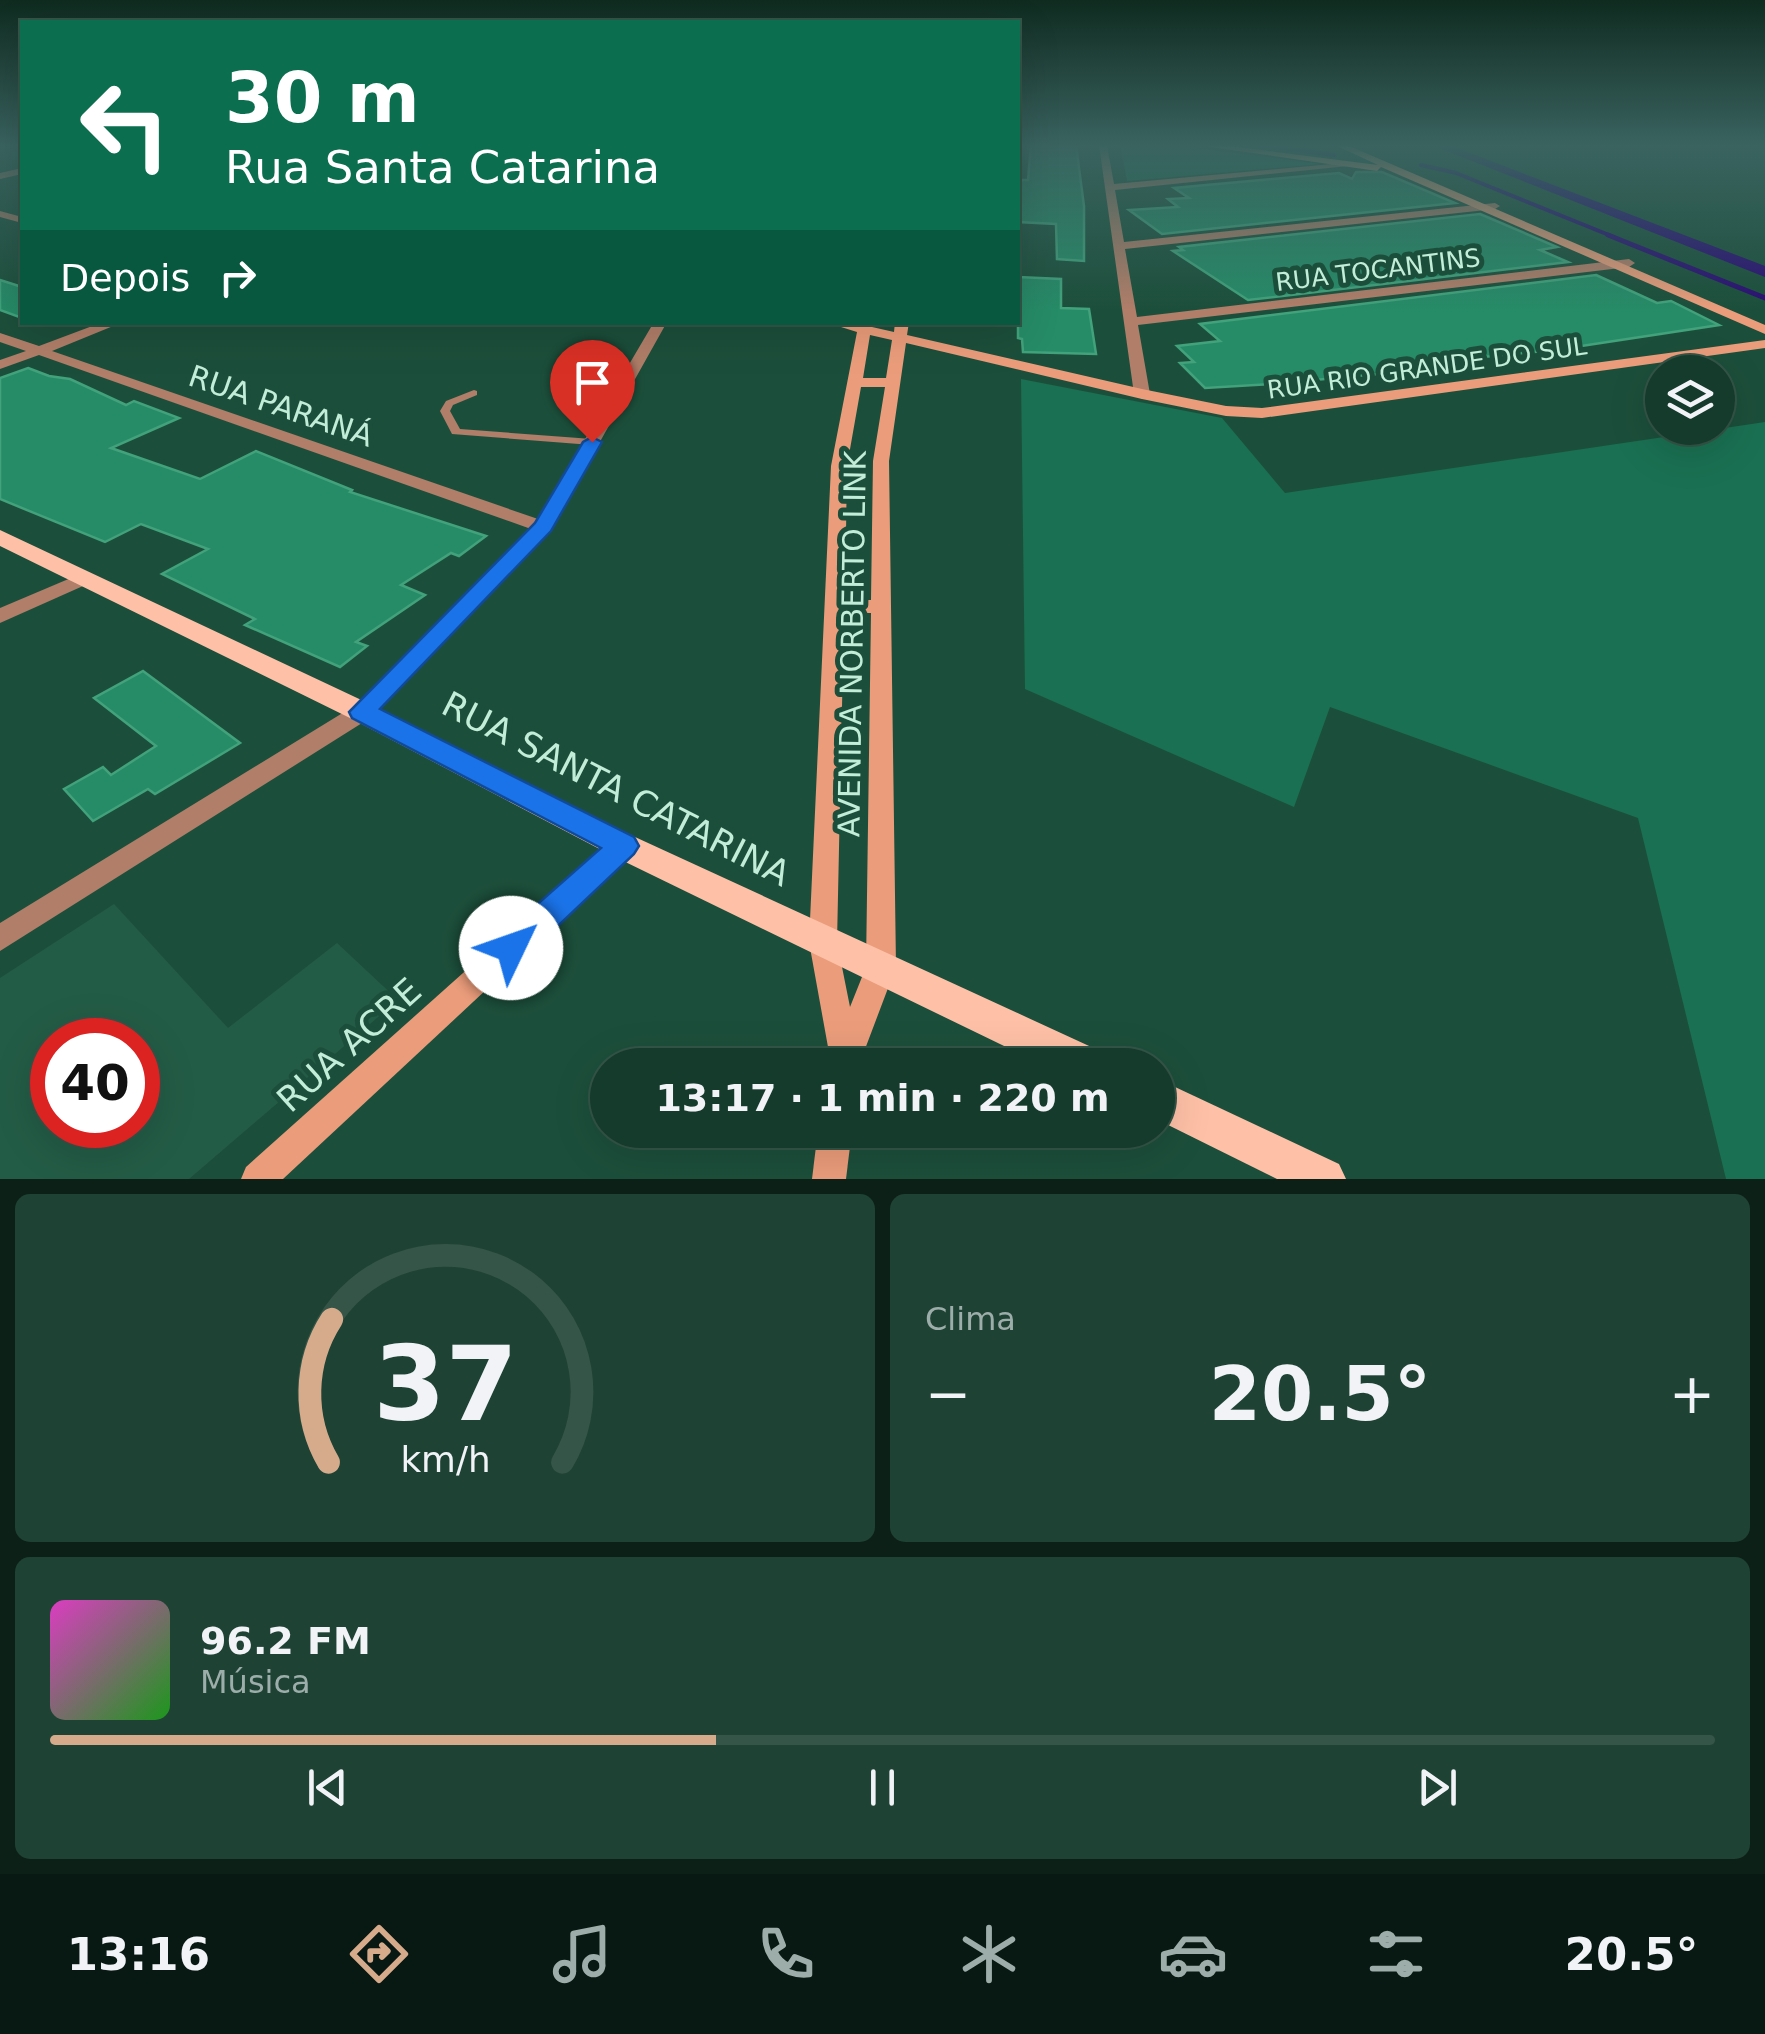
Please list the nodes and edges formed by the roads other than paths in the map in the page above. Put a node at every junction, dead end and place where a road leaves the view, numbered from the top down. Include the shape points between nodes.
1 (1113, 200) edge
2 (1474, 200) edge
3 (1476, 200) edge
4 (1489, 206) junction
5 (1120, 246) junction
6 (1622, 264) junction
7 (1765, 320) edge
8 (1131, 322) junction
9 (109, 325) edge
10 (659, 325) edge
11 (865, 326) edge
12 (900, 330) edge
13 (1765, 330) edge
14 (0, 337) edge
15 (1765, 344) edge
16 (39, 351) junction
17 (0, 365) edge
18 (854, 382) junction
19 (894, 383) junction
20 (474, 393) dead end
21 (1142, 394) junction
22 (592, 442) junction
23 (544, 526) junction
24 (0, 538) edge
25 (85, 578) junction
26 (880, 606) junction
27 (836, 607) junction
28 (0, 616) edge
29 (362, 712) junction
30 (624, 846) junction
31 (0, 938) edge
32 (823, 942) junction
33 (881, 967) junction
34 (842, 1048) edge
35 (849, 1048) edge
36 (1050, 1048) edge
37 (1175, 1107) edge
38 (833, 1148) edge
39 (258, 1179) edge
40 (830, 1179) edge
41 (1324, 1179) edge

1 - 5 street
2 - 4 street
3 - 4 street
4 - 5 street
4 - 6 street
5 - 8 street
6 - 7 street
6 - 8 street, RUA TOCANTINS
6 - 13 street
8 - 21 street
9 - 16 street
10 - 22 street
11 - 12 street, RUA RIO GRANDE DO SUL
11 - 18 street, AVENIDA NORBERTO LINK
12 - 19 street, AVENIDA NORBERTO LINK
12 - 21 street, RUA RIO GRANDE DO SUL
14 - 16 street, RUA PARANÁ
15 - 21 street, RUA RIO GRANDE DO SUL via 1262,413
16 - 17 street
16 - 23 street, RUA PARANÁ
18 - 19 street
18 - 27 street, AVENIDA NORBERTO LINK via 839,466
19 - 26 street, AVENIDA NORBERTO LINK via 881,461
20 - 22 lane via 445,411 456,432
22 - 23 street
23 - 29 street
24 - 25 main road, RUA SANTA CATARINA
25 - 28 street
25 - 29 main road, RUA SANTA CATARINA
26 - 27 street
26 - 33 street, AVENIDA NORBERTO LINK
27 - 32 street, AVENIDA NORBERTO LINK
29 - 30 main road, RUA SANTA CATARINA
29 - 31 street
30 - 32 main road, RUA SANTA CATARINA
30 - 39 street, RUA ACRE
32 - 33 main road, RUA SANTA CATARINA
32 - 34 street, AVENIDA NORBERTO LINK
33 - 35 street
33 - 36 main road, RUA SANTA CATARINA
37 - 41 main road
38 - 40 street

